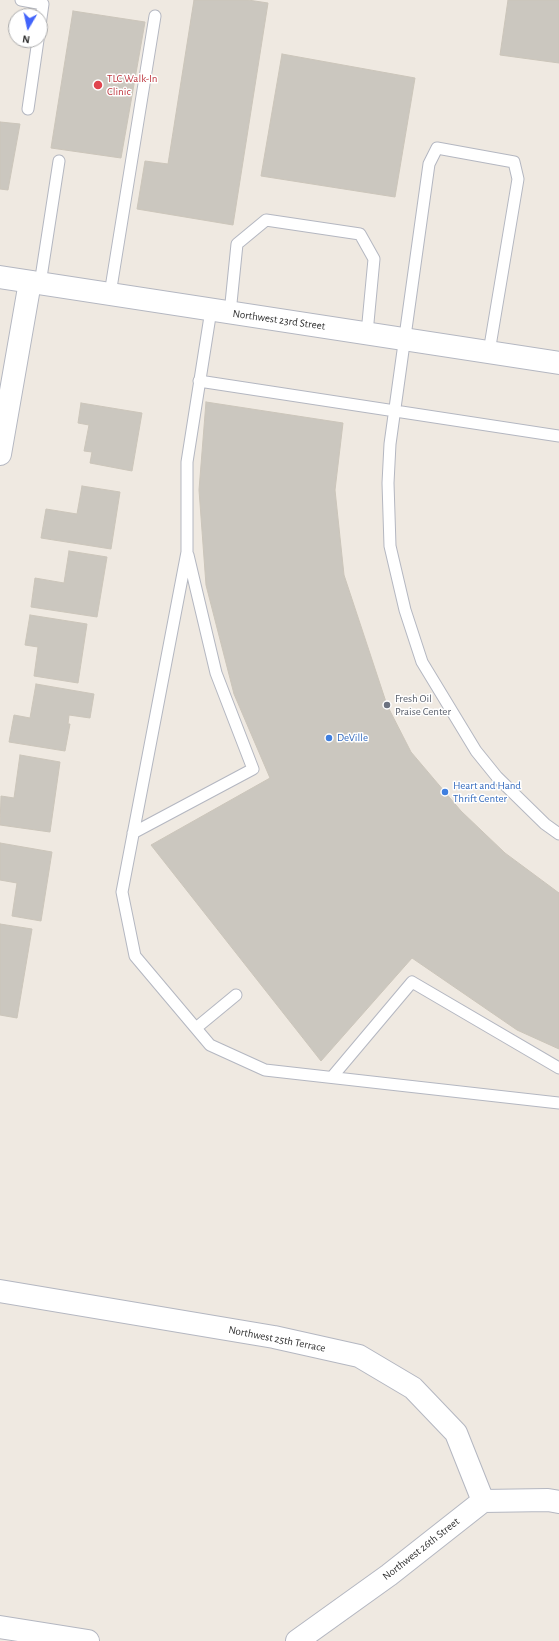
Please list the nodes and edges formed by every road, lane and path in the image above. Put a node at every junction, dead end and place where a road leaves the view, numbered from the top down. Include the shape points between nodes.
1 (21, 0) edge
2 (42, 8) edge
3 (155, 16) dead end
4 (37, 48) edge
5 (28, 109) dead end
6 (59, 160) dead end
7 (0, 277) edge
8 (35, 283) junction
9 (110, 294) junction
10 (220, 311) junction
11 (367, 333) junction
12 (404, 339) junction
13 (489, 352) junction
14 (559, 363) edge
15 (199, 381) junction
16 (394, 411) junction
17 (559, 436) edge
18 (0, 454) edge
19 (187, 552) junction
20 (133, 833) junction
21 (559, 834) edge
22 (236, 995) dead end
23 (196, 1028) junction
24 (559, 1068) edge
25 (332, 1078) junction
26 (559, 1103) edge
27 (0, 1291) edge
28 (483, 1501) junction
29 (559, 1502) edge
30 (0, 1627) edge
31 (88, 1641) edge
32 (297, 1641) edge

1 - 2 lane via 43,4
3 - 9 lane
4 - 5 lane
6 - 8 lane
7 - 8 street, Northwest 23rd Street
8 - 9 street, Northwest 23rd Street
8 - 18 street
9 - 10 street, Northwest 23rd Street
10 - 11 street, Northwest 23rd Street
10 - 11 lane via 237,244 266,220 360,234 374,259
10 - 15 lane
11 - 12 street, Northwest 23rd Street
12 - 13 street, Northwest 23rd Street
12 - 13 lane via 429,164 437,148 514,162 518,179
12 - 16 lane
13 - 14 street, Northwest 23rd Street
15 - 16 lane
15 - 19 lane via 187,462
16 - 17 lane
16 - 21 lane via 388,482 390,546 405,610 422,662 472,745 497,778
19 - 20 lane
19 - 20 lane via 216,674 253,769
20 - 23 lane via 122,892 135,956
22 - 23 lane
23 - 25 lane via 210,1045 265,1070
24 - 25 lane via 412,982
25 - 26 lane
27 - 28 street, Northwest 25th Terrace via 274,1337 359,1356 412,1388 456,1432
28 - 29 street
28 - 32 street, Northwest 26th Street via 389,1575
30 - 31 street

